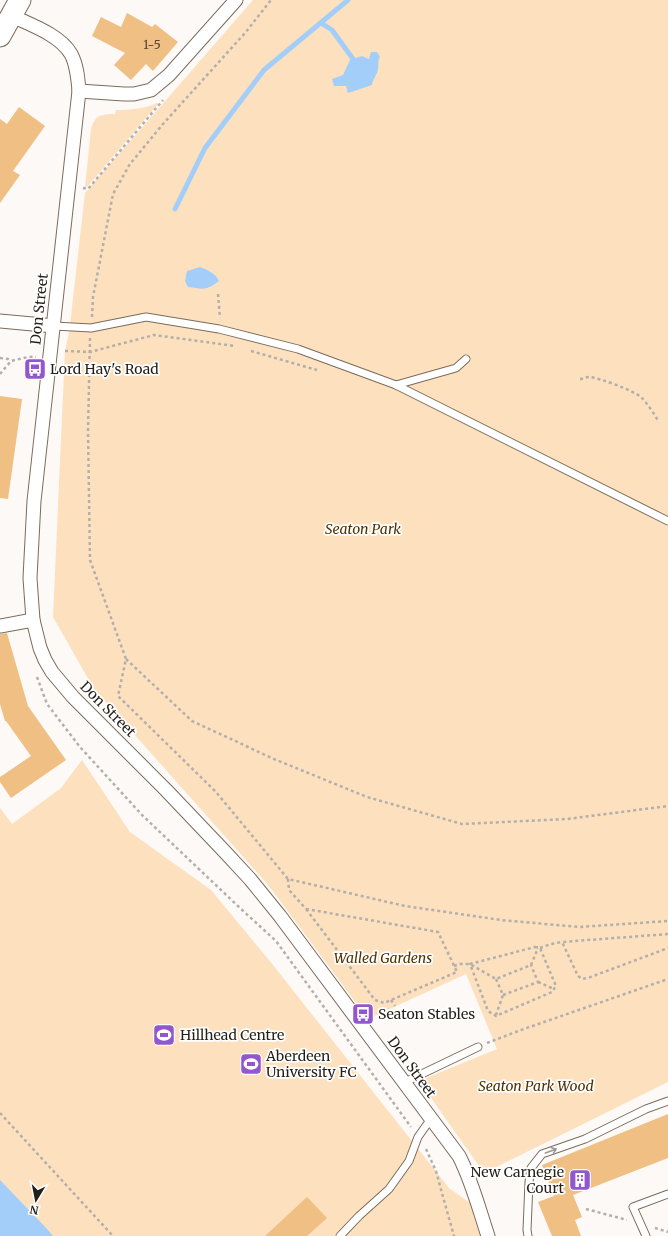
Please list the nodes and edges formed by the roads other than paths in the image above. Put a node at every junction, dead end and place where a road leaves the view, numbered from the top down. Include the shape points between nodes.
1 (236, 0) edge
2 (16, 8) edge
3 (0, 36) edge
4 (79, 91) junction
5 (0, 321) edge
6 (54, 326) junction
7 (466, 359) dead end
8 (396, 384) junction
9 (668, 521) edge
10 (33, 620) junction
11 (0, 626) edge
12 (478, 1047) road end
13 (403, 1083) junction
14 (668, 1101) edge
15 (430, 1120) junction
16 (668, 1194) edge
17 (340, 1236) edge
18 (488, 1236) edge
19 (528, 1236) edge
20 (646, 1236) edge

1 - 4 street via 163,81 151,90 134,94
2 - 3 main road
2 - 4 street, Don Street via 54,37 71,54 76,66
4 - 6 street, Don Street
5 - 6 street
6 - 8 lane via 91,328 146,317 219,329 298,349
6 - 10 street, Don Street via 34,501 30,578
7 - 8 lane via 456,368
8 - 9 lane
10 - 11 street
10 - 13 street, Don Street via 40,648 52,672 73,697 250,879 363,1026
12 - 13 lane
13 - 15 street, Don Street
19 -> 14 lane via 531,1168 542,1154 585,1139
15 - 17 lane via 418,1137 409,1161 389,1189
15 - 18 street, Don Street via 466,1170
16 - 20 lane via 633,1207

